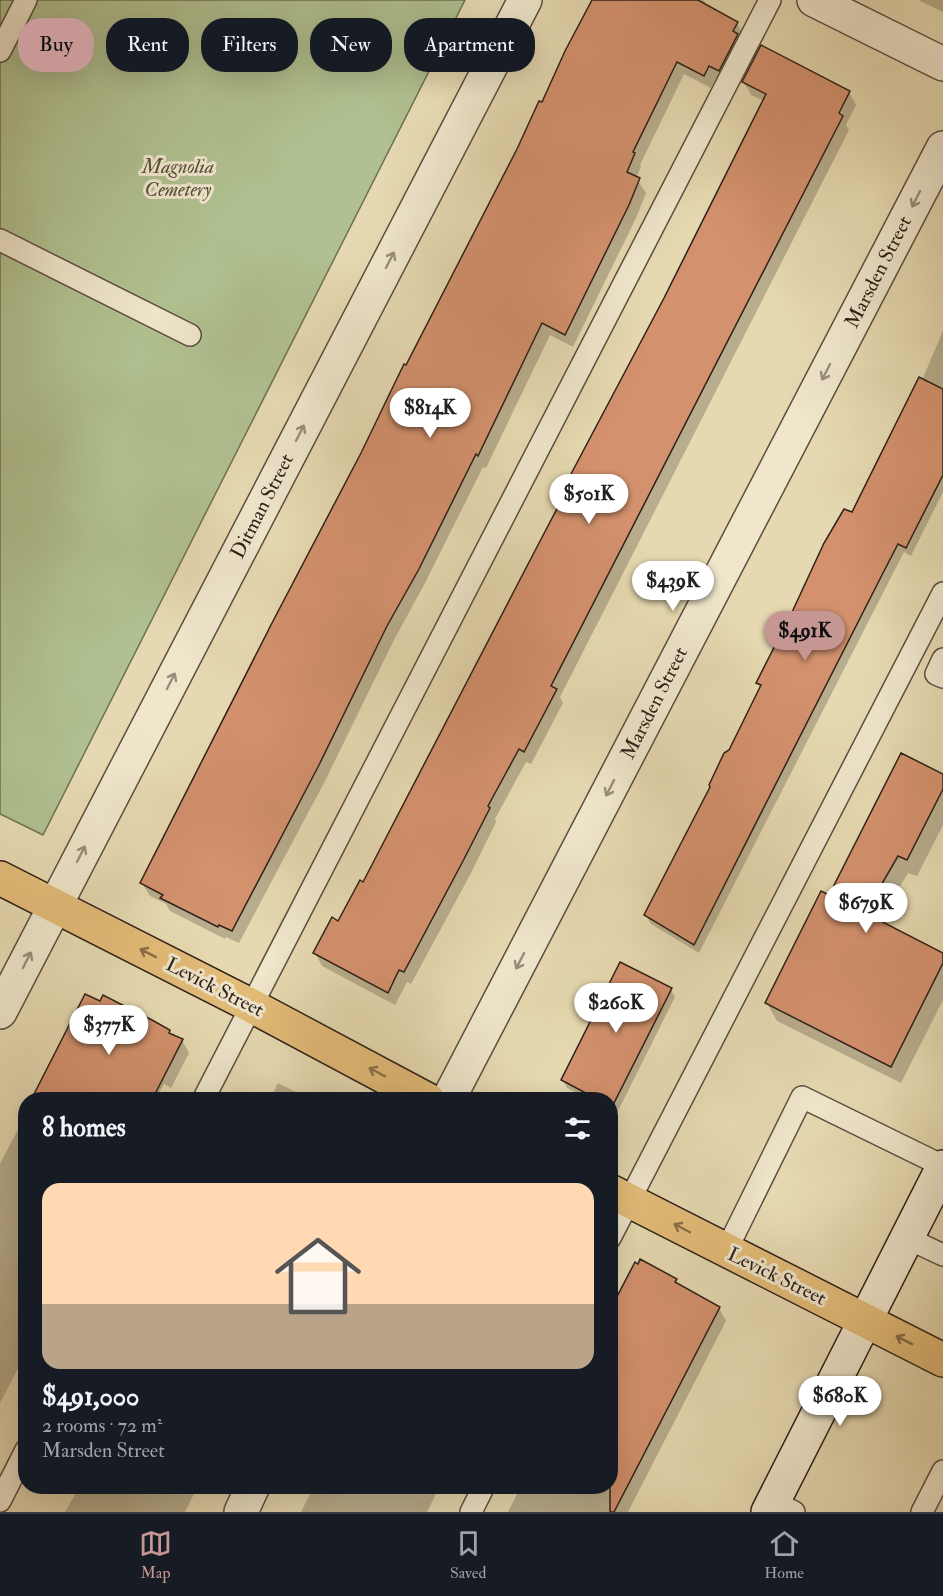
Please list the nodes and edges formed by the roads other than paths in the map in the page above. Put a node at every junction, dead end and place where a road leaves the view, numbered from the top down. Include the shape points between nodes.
1 (26, 0) edge
2 (525, 0) edge
3 (770, 0) edge
4 (814, 0) edge
5 (0, 51) edge
6 (943, 64) edge
7 (943, 148) edge
8 (0, 240) edge
9 (190, 335) dead end
10 (943, 593) edge
11 (943, 659) edge
12 (943, 677) edge
13 (0, 878) edge
14 (54, 906) junction
15 (250, 1005) junction
16 (0, 1012) edge
17 (206, 1092) edge
18 (413, 1092) edge
19 (452, 1092) edge
20 (943, 1167) edge
21 (620, 1196) edge
22 (907, 1238) junction
23 (726, 1251) junction
24 (943, 1255) edge
25 (865, 1320) junction
26 (943, 1360) edge
27 (18, 1466) edge
28 (943, 1471) edge
29 (250, 1494) edge
30 (480, 1494) edge
31 (0, 1501) edge
32 (779, 1509) edge
33 (241, 1512) edge
34 (471, 1512) edge
35 (922, 1512) edge

1 - 5 lane
14 -> 2 street, Ditman Street
3 - 15 lane
4 - 6 street
7 -> 19 street, Marsden Street
8 - 9 lane
10 - 21 lane
11 - 12 lane via 936,674
13 - 14 highway, Levick Street
15 -> 14 highway, Levick Street
16 -> 14 street, Ditman Street
15 - 17 lane
18 -> 15 highway, Levick Street
20 - 22 street
20 - 23 lane via 802,1097
23 -> 21 highway, Levick Street
22 - 24 lane
22 - 25 street
23 - 25 highway, Levick Street
26 -> 25 highway, Levick Street
25 - 32 street
27 - 31 lane
28 - 35 lane
29 - 33 street
30 - 34 lane

